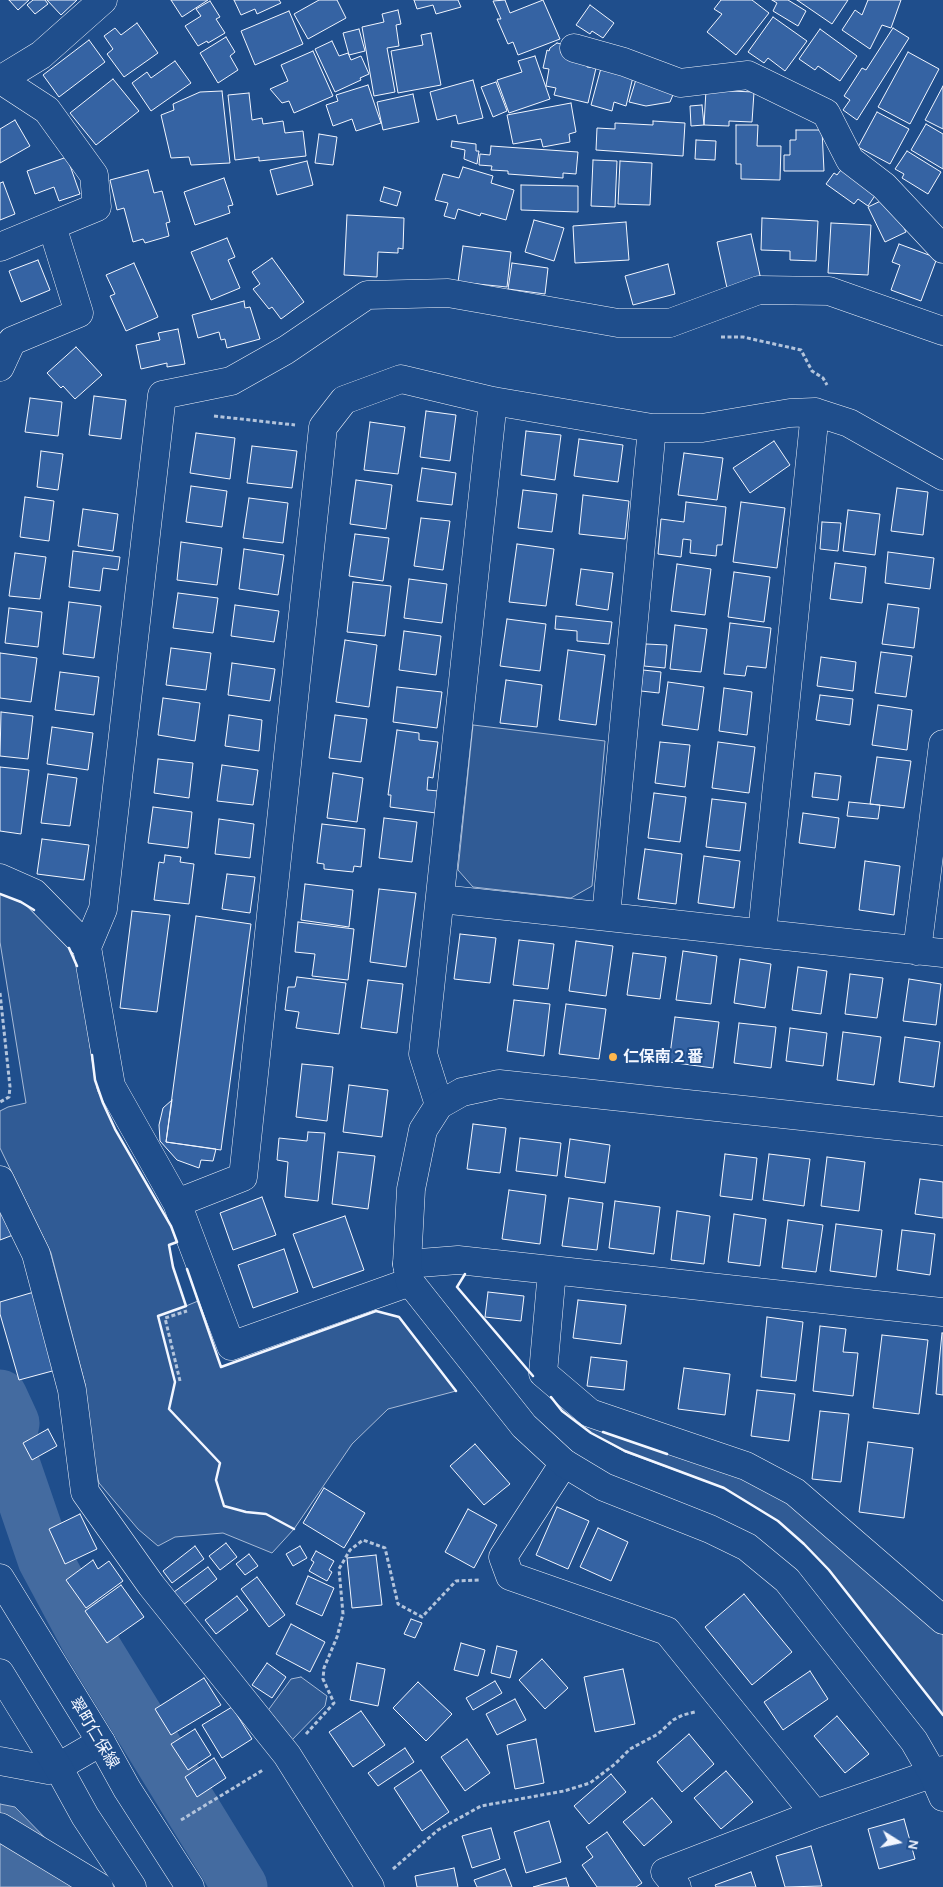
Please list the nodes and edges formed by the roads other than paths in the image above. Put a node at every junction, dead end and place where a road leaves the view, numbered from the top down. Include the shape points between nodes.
1 (103, 0) edge
2 (574, 48) dead end
3 (0, 80) edge
4 (52, 226) junction
5 (0, 247) edge
6 (943, 249) edge
7 (943, 331) edge
8 (0, 367) edge
9 (493, 401) junction
10 (815, 412) junction
11 (652, 428) junction
12 (943, 476) edge
13 (943, 744) edge
14 (0, 878) edge
15 (441, 899) junction
16 (606, 916) junction
17 (762, 933) junction
18 (87, 947) junction
19 (930, 952) edge
20 (439, 1106) junction
21 (943, 1131) edge
22 (0, 1180) edge
23 (177, 1203) junction
24 (552, 1270) junction
25 (408, 1273) junction
26 (943, 1312) edge
27 (564, 1463) junction
28 (0, 1578) edge
29 (943, 1620) edge
30 (0, 1672) edge
31 (101, 1742) junction
32 (0, 1761) edge
33 (58, 1767) junction
34 (940, 1780) edge
35 (815, 1814) junction
36 (0, 1827) edge
37 (0, 1844) edge
38 (378, 1881) edge
39 (63, 1887) edge
40 (99, 1887) edge
41 (132, 1887) edge
42 (190, 1887) edge
43 (677, 1887) edge

1 - 3 main road via 41,55
2 - 6 main road via 680,83 748,76 826,113 850,160 884,186
3 - 4 main road via 47,110 94,175 97,207
4 - 5 main road
4 - 8 main road via 79,313 12,342
7 - 18 main road via 829,291 759,290 670,323 618,323 448,293 367,295 286,350 231,381 162,395 103,909
9 - 11 main road
9 - 15 main road
9 - 23 main road via 401,379 344,400 323,428 244,1177
10 - 11 main road via 790,413 702,428
10 - 12 main road via 849,423
10 - 17 main road
11 - 16 main road
13 - 19 main road
14 - 18 main road via 34,893
15 - 16 main road
15 - 20 main road via 423,1054
16 - 17 main road
17 - 19 main road
18 - 23 main road via 111,1086
20 - 21 main road via 462,1092 498,1084
20 - 25 main road via 423,1130 411,1189
22 - 38 main road via 36,1254 72,1390 85,1492 150,1585 287,1755
23 - 25 main road via 231,1346
24 - 25 main road via 458,1260
24 - 26 main road
24 - 29 main road via 544,1373 590,1413 746,1466 795,1492
25 - 27 main road via 524,1426
27 - 34 main road via 604,1487 748,1547 787,1580 914,1741
27 - 35 main road via 503,1557 510,1576 667,1631
28 - 31 main road, 翠町仁保線
30 - 33 main road
31 - 33 main road
31 - 42 main road, 翠町仁保線
32 - 33 main road via 43,1770
33 - 41 main road via 85,1816
34 - 35 main road
35 - 43 main road via 666,1872
36 - 40 main road
37 - 39 main road

